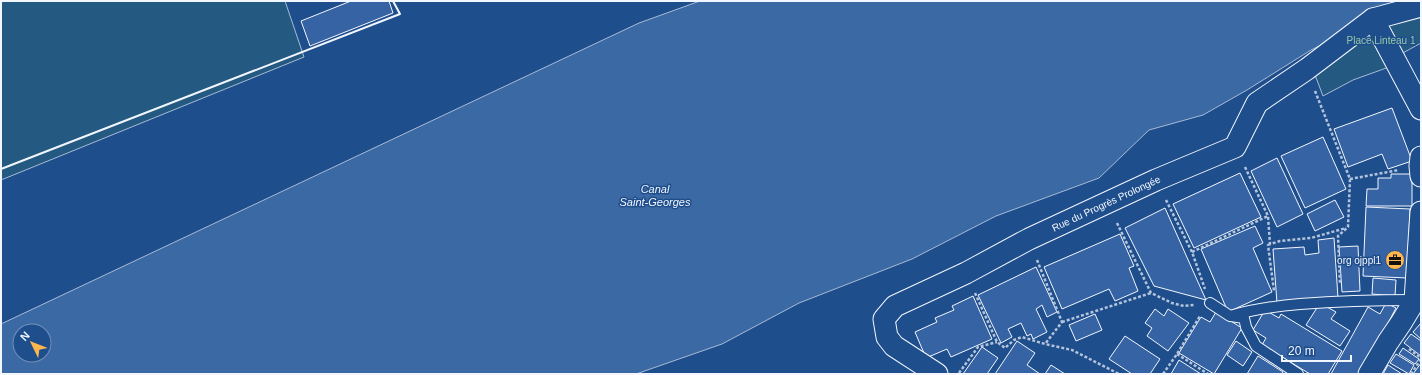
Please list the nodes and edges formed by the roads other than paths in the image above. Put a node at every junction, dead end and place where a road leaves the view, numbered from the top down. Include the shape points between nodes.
1 (1421, 6) edge
2 (1373, 19) junction
3 (1421, 109) edge
4 (1421, 212) edge
5 (1418, 300) edge
6 (1210, 303) road end
7 (1230, 316) junction
8 (937, 374) edge
9 (1298, 374) edge
10 (1369, 374) edge

1 - 2 street
2 - 3 street
2 - 8 street, Rue du Progrès Prolongée via 1258,103 1235,147 1107,202 895,306 884,319 887,337 894,346
4 - 5 street
5 - 7 lane via 1340,301 1276,306
5 - 10 street
6 - 7 lane
7 - 9 lane via 1244,318 1246,328 1256,346

